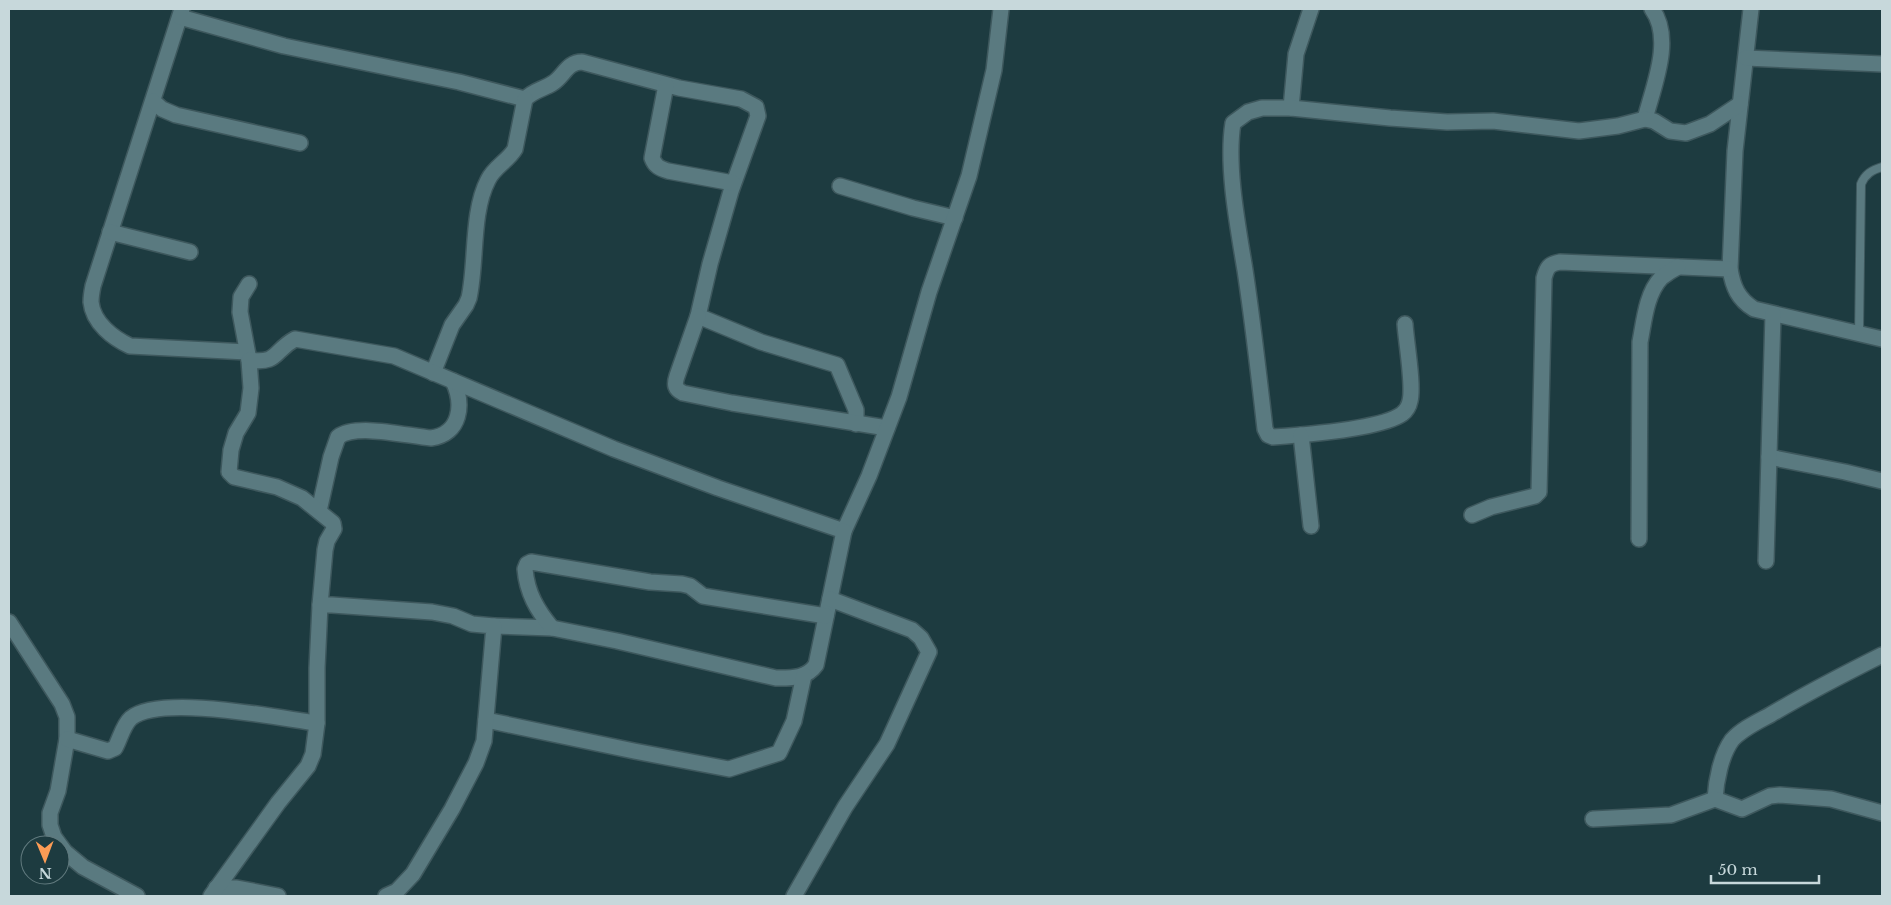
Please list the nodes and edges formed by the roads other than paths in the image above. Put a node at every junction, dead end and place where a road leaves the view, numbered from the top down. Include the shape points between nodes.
1 (1001, 9) edge
2 (1311, 9) edge
3 (1652, 9) edge
4 (1751, 9) edge
5 (181, 13) edge
6 (1746, 58) junction
7 (1882, 64) edge
8 (666, 85) junction
9 (525, 99) junction
10 (153, 101) junction
11 (1740, 104) junction
12 (1291, 108) junction
13 (1645, 119) junction
14 (300, 143) dead end
15 (1882, 167) edge
16 (733, 183) junction
17 (840, 186) dead end
18 (955, 218) junction
19 (110, 232) junction
20 (190, 252) dead end
21 (1678, 267) junction
22 (1730, 269) junction
23 (249, 284) dead end
24 (1773, 314) junction
25 (698, 316) junction
26 (1405, 324) dead end
27 (1859, 334) junction
28 (1882, 339) edge
29 (248, 356) junction
30 (434, 373) junction
31 (453, 381) junction
32 (856, 424) junction
33 (887, 428) junction
34 (1301, 435) junction
35 (1769, 457) junction
36 (1882, 481) edge
37 (319, 511) junction
38 (1472, 515) dead end
39 (1311, 526) dead end
40 (844, 531) junction
41 (1639, 539) dead end
42 (1766, 560) dead end
43 (830, 599) junction
44 (320, 605) junction
45 (826, 616) junction
46 (9, 622) edge
47 (494, 626) junction
48 (552, 628) junction
49 (1882, 655) edge
50 (804, 676) junction
51 (486, 720) junction
52 (317, 723) junction
53 (67, 739) junction
54 (1715, 799) junction
55 (1882, 813) edge
56 (1593, 819) dead end
57 (214, 892) edge
58 (138, 896) edge
59 (278, 896) edge
60 (386, 896) edge
61 (794, 896) edge

1 - 18 street via 994,70 985,111
2 - 12 street via 1296,54
3 - 13 street via 1660,27 1662,49
4 - 6 street
5 - 9 street via 284,46
5 - 10 street
6 - 7 street
6 - 11 street
8 - 9 street via 576,62 554,82
8 - 16 street via 652,158 654,164 668,171
8 - 16 street via 741,99 756,107 758,116
9 - 30 street via 515,149 492,173 482,196 469,298 452,325
10 - 14 street via 176,115
10 - 19 street
11 - 13 street via 1710,124 1686,133 1670,131
11 - 22 street
12 - 13 street via 1400,119 1492,121 1579,131 1604,129
12 - 34 street via 1262,108 1248,112 1233,123 1230,142 1266,433 1273,438
15 - 27 lane via 1873,169 1861,184
16 - 25 street
17 - 18 street
18 - 33 street
19 - 20 street
19 - 29 street via 91,301 96,316 114,338 130,346
21 - 22 street
21 - 38 street via 1560,262 1547,267 1544,278 1538,492 1535,496
21 - 41 street via 1661,278 1653,292 1640,342
22 - 24 street via 1738,296 1754,309
23 - 29 street via 240,301
24 - 27 street
24 - 35 street
25 - 32 street via 761,342 836,365 856,410
25 - 32 street via 677,376 678,390 732,403
26 - 34 street via 1411,395 1408,408 1381,422
27 - 28 street
29 - 30 street via 264,362 295,339 394,356
29 - 37 street via 248,413 233,442 229,472 234,477 277,487 302,498
30 - 31 street
31 - 37 street via 458,390 459,412 452,429 440,437 364,429 338,437
31 - 40 street via 614,449
32 - 33 street
33 - 40 street via 870,476
34 - 39 street
35 - 36 street
35 - 42 street
37 - 44 street via 332,521 334,529 327,541
40 - 43 street
43 - 45 street
43 - 61 street via 912,630 929,652 886,744
44 - 47 street via 432,612 472,624
44 - 52 street
45 - 48 street via 703,596 682,584 650,582 531,562 526,569 531,598
45 - 50 street via 816,665
46 - 53 street via 62,704 67,717
47 - 48 street
47 - 51 street
48 - 50 street via 776,678
49 - 54 street via 1808,692 1741,732 1725,753
50 - 51 street via 794,721 780,752 729,769
51 - 60 street via 484,741 476,763 452,810 413,874
52 - 53 street via 180,706 136,715 126,724 112,750
52 - 57 street via 308,766 278,802
53 - 58 street via 58,791 50,813 54,837 65,852 83,867
54 - 55 street via 1742,808 1770,796 1831,799
54 - 56 street via 1671,816
57 - 59 street via 237,888

